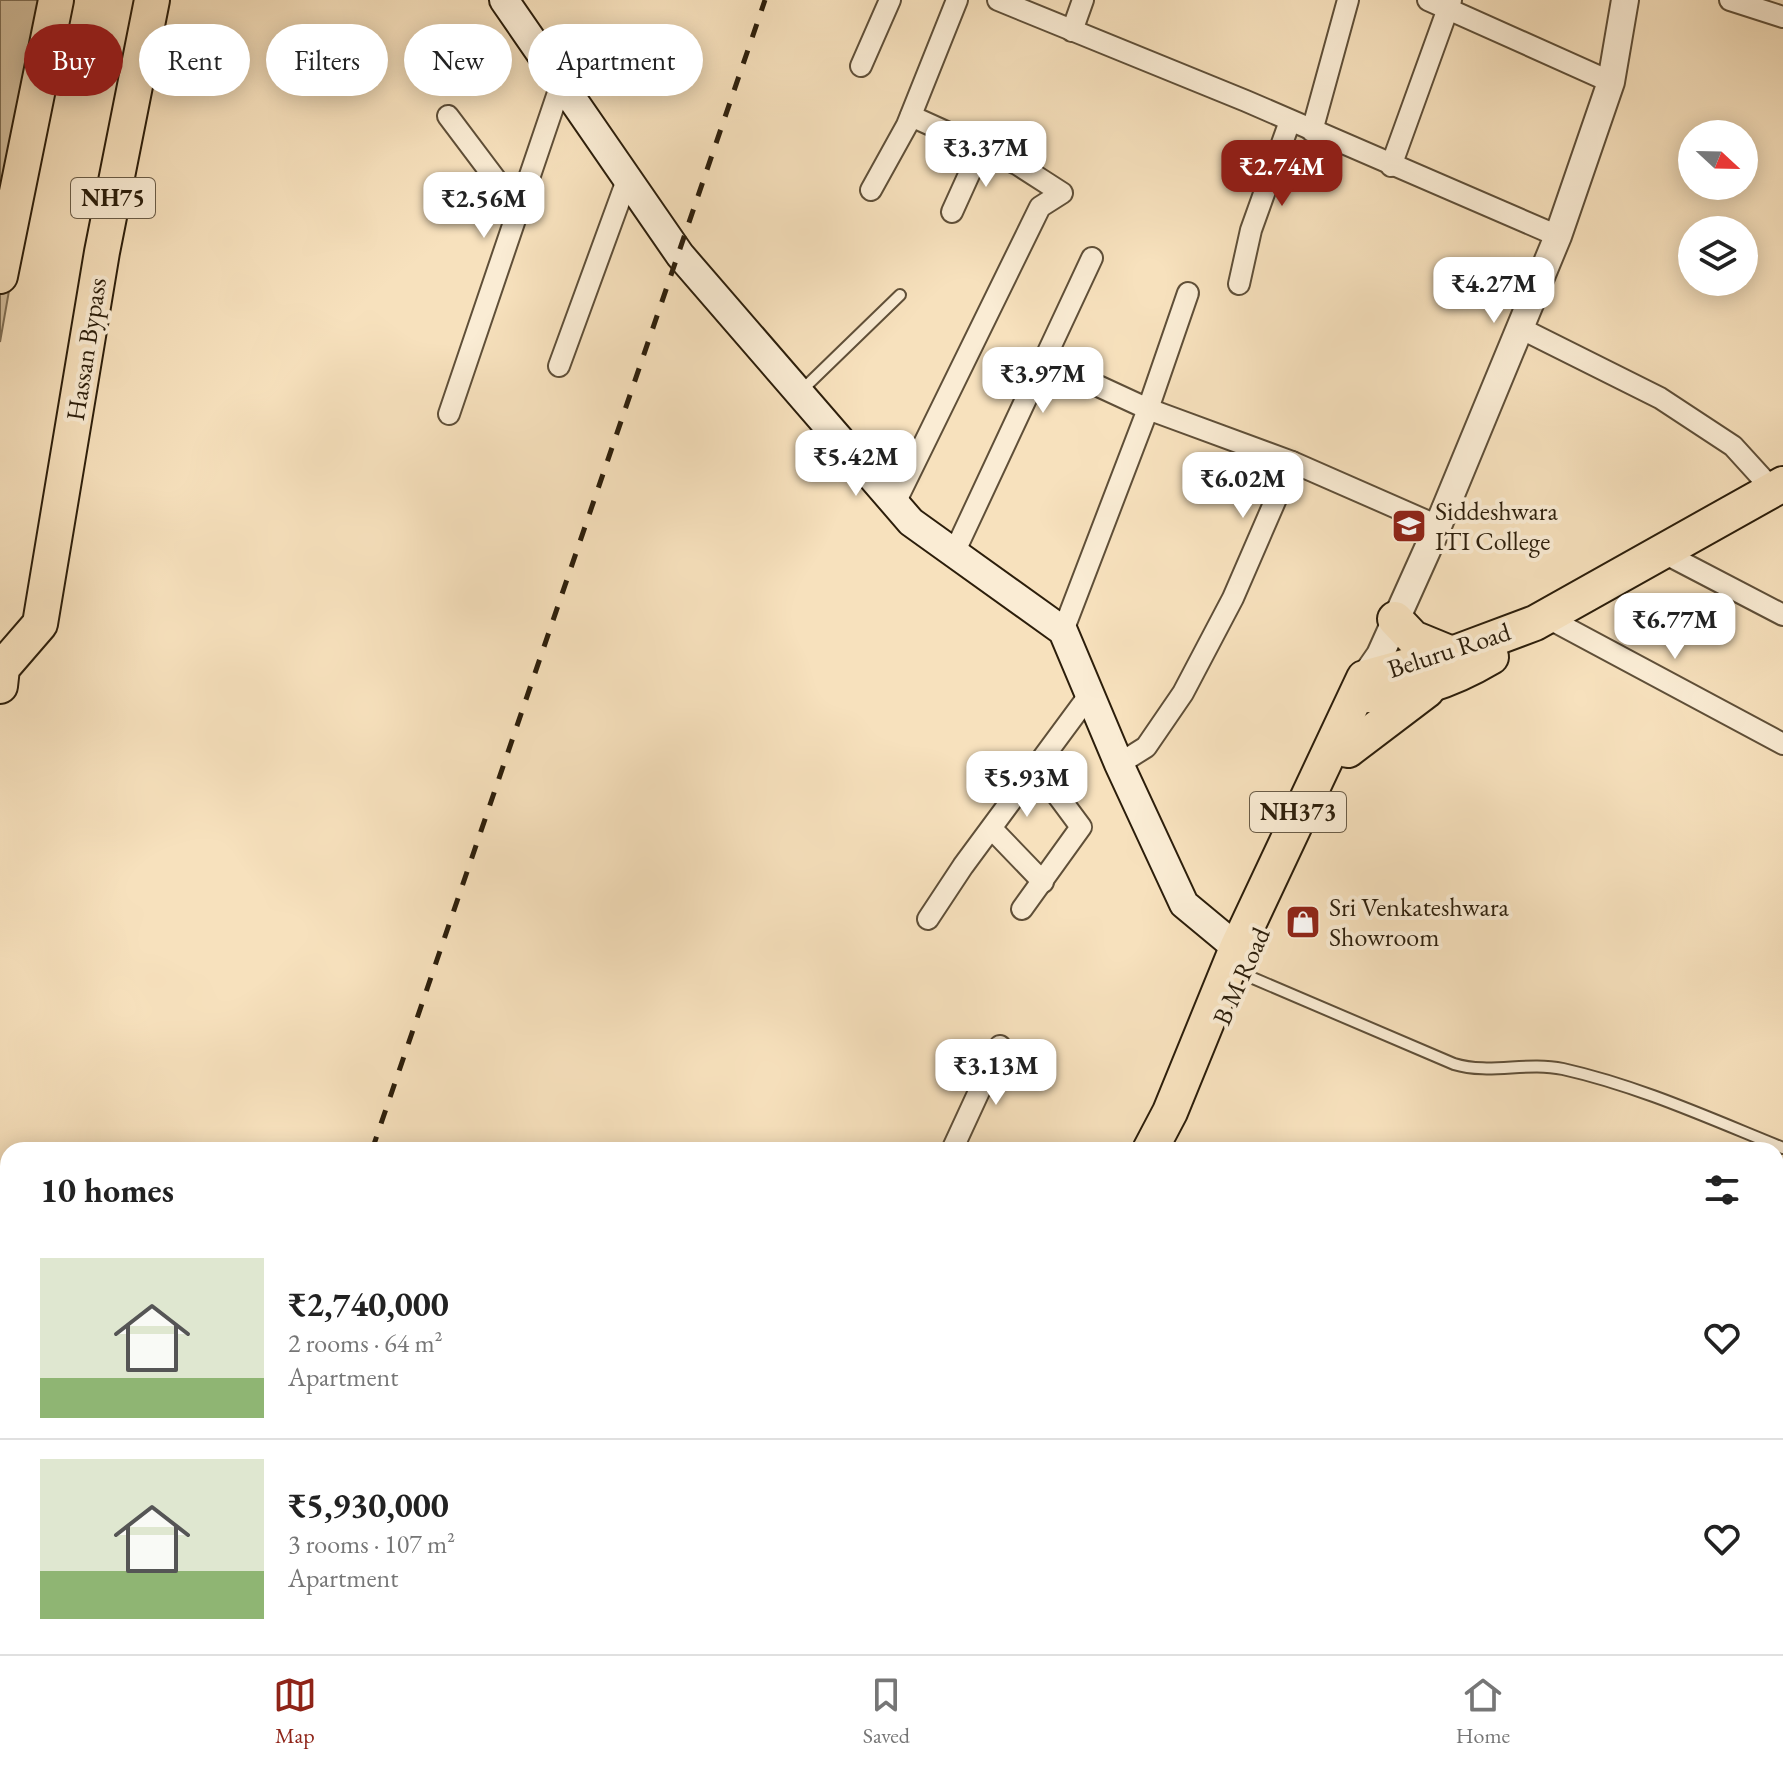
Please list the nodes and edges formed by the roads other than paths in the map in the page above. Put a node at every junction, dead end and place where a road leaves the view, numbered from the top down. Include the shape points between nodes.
1 (56, 0) edge
2 (152, 0) edge
3 (504, 0) edge
4 (890, 0) edge
5 (957, 0) edge
6 (998, 0) edge
7 (1083, 0) edge
8 (1348, 0) edge
9 (1428, 0) edge
10 (1625, 0) edge
11 (1730, 0) edge
12 (1450, 5) edge
13 (1783, 17) edge
14 (1072, 31) junction
15 (528, 34) edge
16 (861, 66) dead end
17 (1611, 82) junction
18 (557, 96) edge
19 (572, 96) edge
20 (448, 116) dead end
21 (911, 116) junction
22 (1290, 121) junction
23 (1312, 131) junction
24 (981, 148) junction
25 (1391, 166) junction
26 (627, 180) junction
27 (871, 190) dead end
28 (518, 209) junction
29 (952, 212) dead end
30 (1558, 236) junction
31 (1092, 258) dead end
32 (0, 276) edge
33 (1239, 284) dead end
34 (1188, 293) dead end
35 (900, 295) dead end
36 (1520, 328) junction
37 (1044, 361) junction
38 (559, 366) dead end
39 (799, 393) junction
40 (1148, 409) junction
41 (449, 414) dead end
42 (1292, 462) junction
43 (1778, 487) edge
44 (895, 503) junction
45 (1438, 526) junction
46 (1662, 552) junction
47 (954, 553) junction
48 (1783, 615) edge
49 (1395, 619) junction
50 (1540, 620) junction
51 (1063, 631) junction
52 (1452, 654) junction
53 (1371, 679) junction
54 (0, 686) edge
55 (1431, 687) junction
56 (1090, 694) junction
57 (1783, 744) edge
58 (1348, 750) junction
59 (1119, 764) junction
60 (1038, 769) junction
61 (992, 829) junction
62 (1043, 882) junction
63 (1022, 909) dead end
64 (928, 919) dead end
65 (1239, 960) junction
66 (1000, 1046) dead end
67 (956, 1142) edge
68 (1154, 1142) edge
69 (1169, 1142) edge
70 (1768, 1142) edge

1 - 32 highway
2 - 54 highway, Hassan Bypass / NH75 via 102,252 40,624 2,668
3 - 15 main road
4 - 16 street
5 - 21 street
6 - 14 street
7 - 14 street
8 - 23 street
9 - 12 street
10 - 17 street
11 - 13 street
12 - 17 street
12 - 25 street
14 - 22 street
17 - 30 street
18 - 28 street
19 - 26 main road
20 - 28 street
21 - 24 street
21 - 27 street
22 - 23 street
22 - 33 street via 1251,230
23 - 25 street
24 - 29 street
24 - 44 street via 1062,193 1040,207
25 - 30 street
26 - 38 street
26 - 39 main road via 680,255
28 - 41 street
30 - 36 street
31 - 37 street
34 - 40 street
35 - 39 lane
36 - 43 street via 1660,398 1733,446
36 - 45 street
37 - 40 street
37 - 47 street
39 - 44 main road
40 - 42 street
40 - 51 street
42 - 45 street
42 - 59 street via 1233,598 1183,693 1146,747
43 - 46 highway, Beluru Road
44 - 47 main road via 911,522
45 - 49 street
46 - 48 street
46 - 50 highway, Beluru Road
47 - 51 main road
49 - 52 highway via 1413,638
49 - 53 street
50 - 52 highway, Beluru Road
50 - 55 highway, Beluru Road via 1524,638
50 - 57 street
51 - 56 main road
52 - 53 highway, Beluru Road
53 - 55 highway, Beluru Road
53 - 58 highway, B M Road / NH373
53 - 65 highway, NH373 via 1302,804
55 - 58 highway
56 - 59 main road
56 - 60 street
58 - 65 highway, B M Road / NH373
59 - 65 main road via 1184,904
60 - 61 street
60 - 62 street via 1080,822 1079,833
61 - 62 street
61 - 64 street
62 - 63 street
65 - 68 highway, NH373
65 - 69 highway, B M Road / NH373
65 - 70 lane via 1454,1064 1483,1070 1560,1068 1626,1085
66 - 67 street

